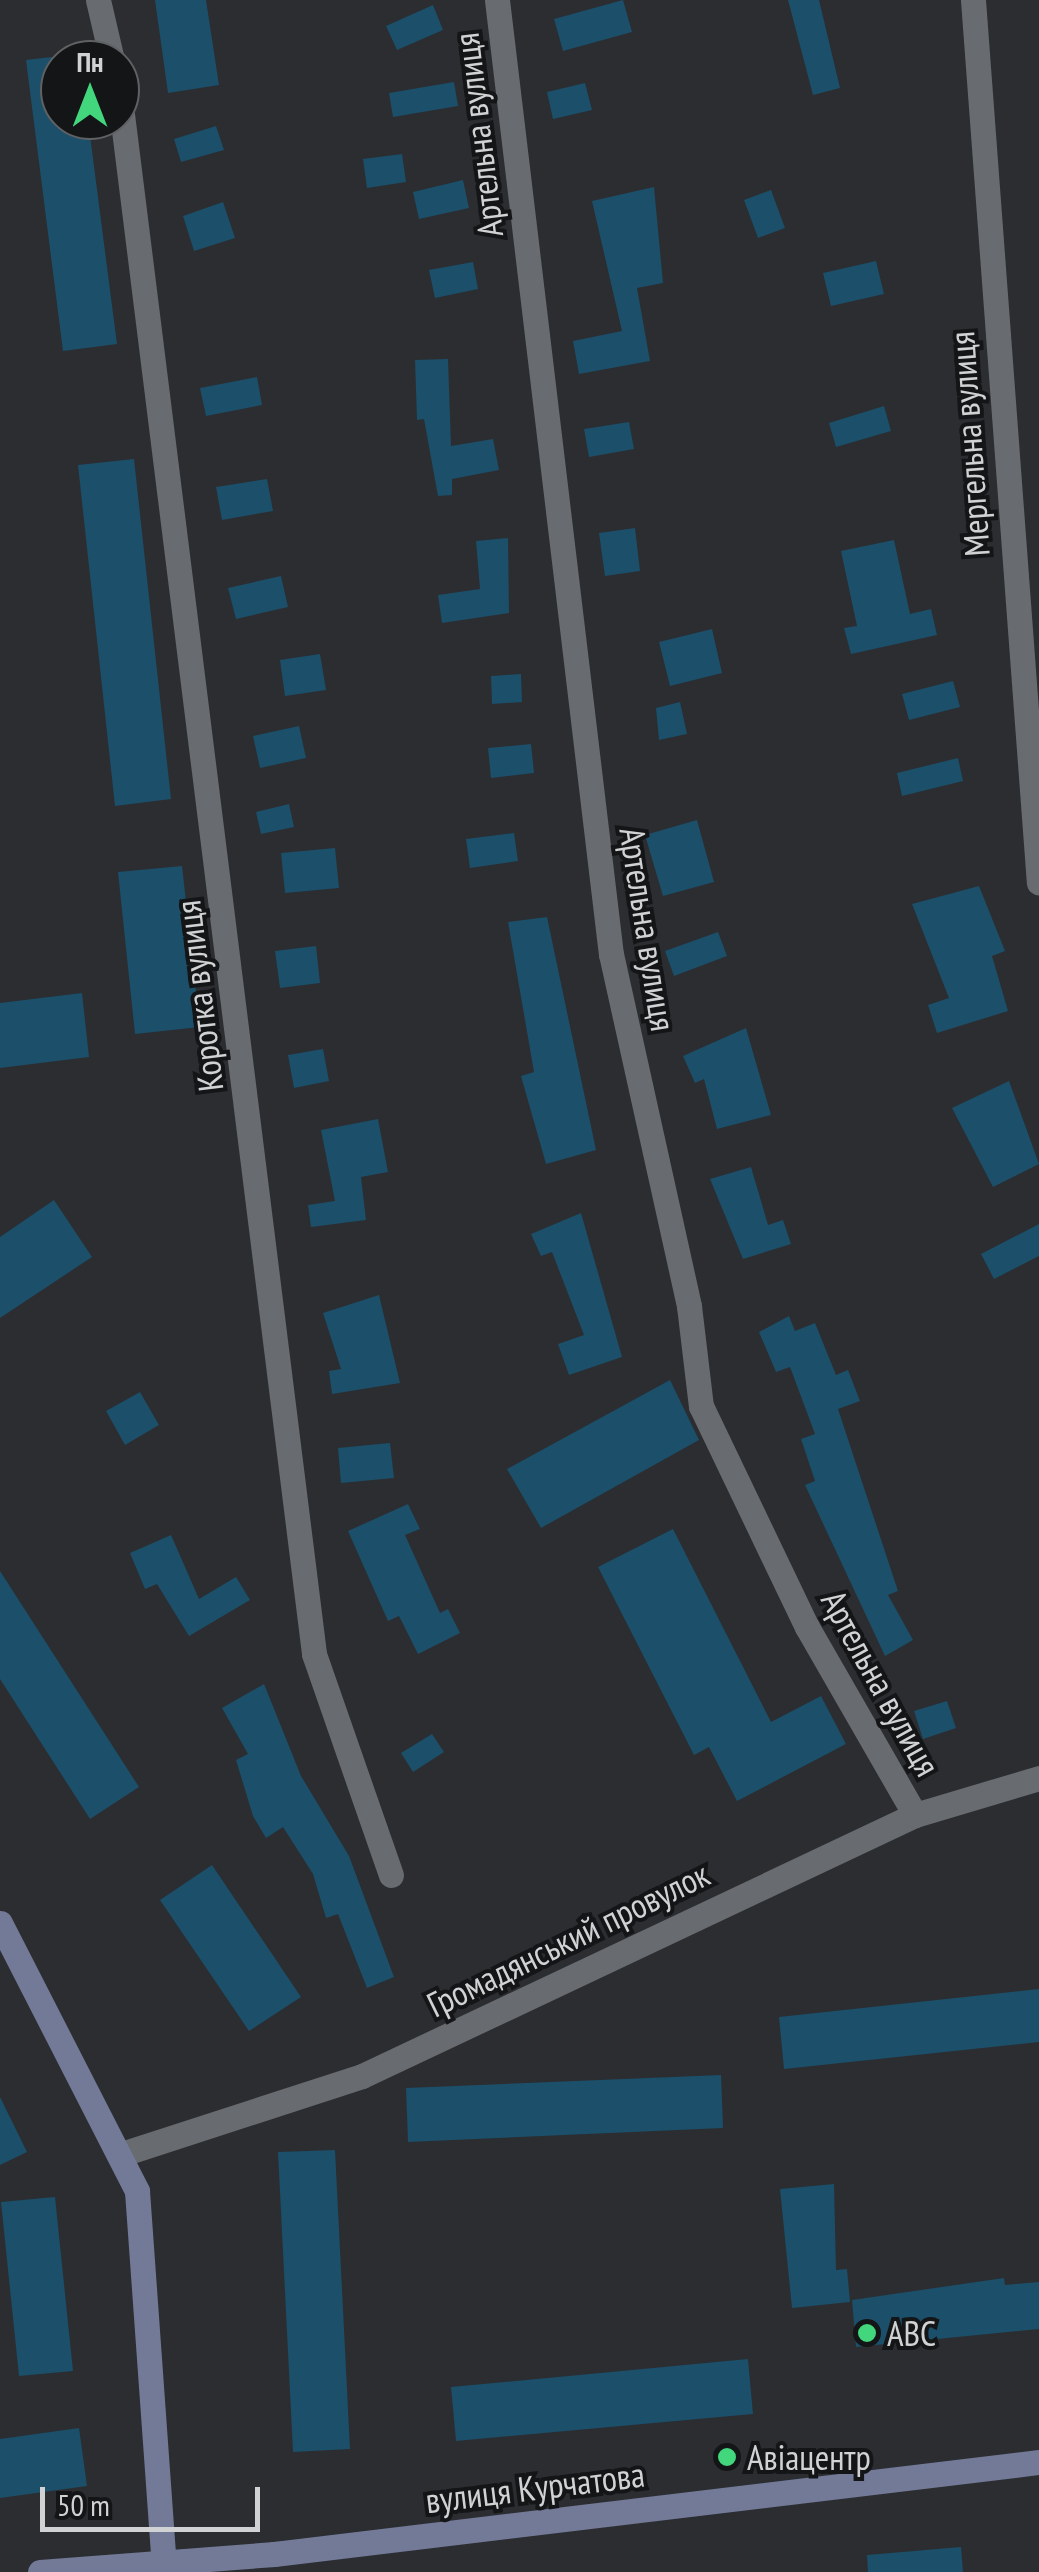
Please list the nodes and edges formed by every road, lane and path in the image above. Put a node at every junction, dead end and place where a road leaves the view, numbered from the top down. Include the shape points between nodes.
1 (98, 0) edge
2 (497, 0) edge
3 (973, 0) edge
4 (107, 40) edge
5 (125, 140) edge
6 (1039, 883) edge
7 (1039, 1778) edge
8 (915, 1815) junction
9 (391, 1875) dead end
10 (0, 1923) edge
11 (125, 2153) junction
12 (1039, 2462) edge
13 (164, 2566) edge
14 (40, 2572) edge

1 - 4 street
2 - 8 street, Артельна вулиця via 611,954 689,1306 701,1406 807,1627
3 - 6 street, Мергельна вулиця
5 - 9 street, Коротка вулиця via 314,1654
7 - 8 street, Громадянський провулок
8 - 11 street, Громадянський провулок via 434,2046
10 - 11 main road
11 - 13 main road via 137,2192
12 - 13 main road, вулиця Курчатова
13 - 14 main road, вулиця Курчатова

